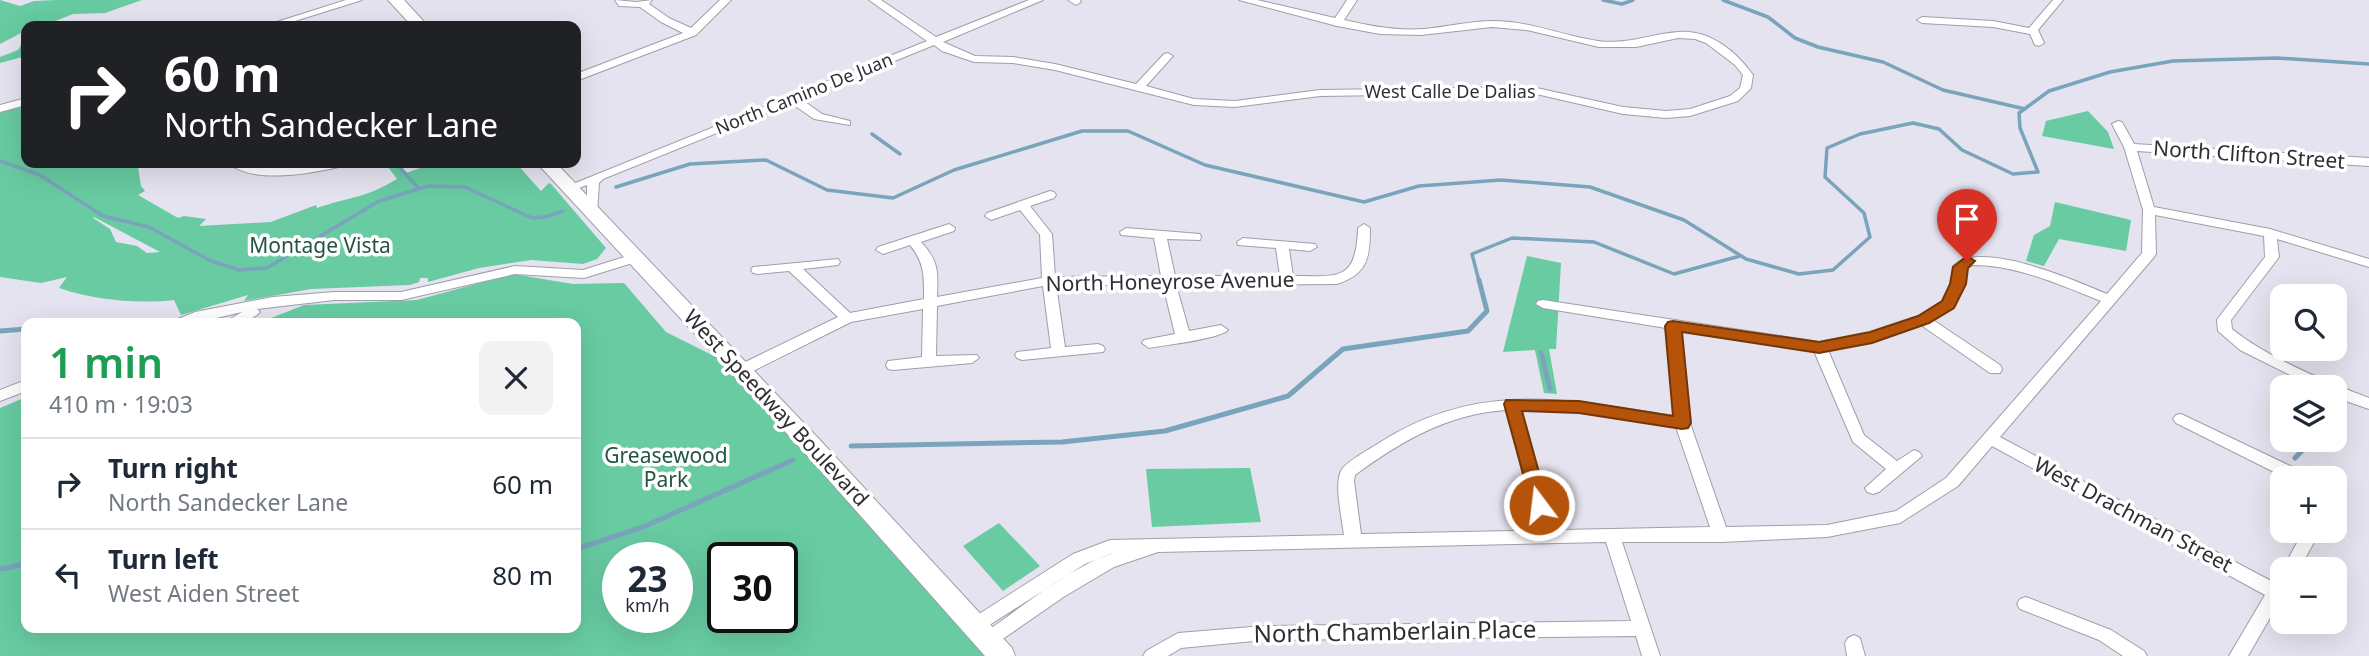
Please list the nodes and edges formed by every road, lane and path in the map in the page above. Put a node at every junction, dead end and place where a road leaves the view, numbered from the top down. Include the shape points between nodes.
1 (357, 0) edge
2 (396, 0) edge
3 (620, 0) edge
4 (726, 0) edge
5 (874, 0) edge
6 (1038, 0) edge
7 (1244, 0) edge
8 (1352, 0) edge
9 (2058, 0) edge
10 (646, 2) edge
11 (1922, 20) dead end
12 (291, 21) edge
13 (415, 21) edge
14 (1337, 23) junction
15 (2034, 32) junction
16 (692, 33) junction
17 (934, 41) junction
18 (2039, 43) dead end
19 (1168, 56) dead end
20 (581, 76) edge
21 (1310, 83) dead end
22 (1138, 88) junction
23 (1317, 94) junction
24 (792, 99) junction
25 (21, 103) edge
26 (0, 109) edge
27 (846, 123) dead end
28 (2118, 124) dead end
29 (2130, 147) junction
30 (2369, 162) edge
31 (244, 168) edge
32 (300, 168) edge
33 (551, 168) edge
34 (599, 176) junction
35 (569, 188) junction
36 (1050, 195) dead end
37 (1022, 205) junction
38 (2149, 210) junction
39 (593, 212) junction
40 (991, 216) dead end
41 (949, 228) dead end
42 (1364, 228) dead end
43 (1126, 232) dead end
44 (2270, 233) junction
45 (1160, 235) junction
46 (1195, 237) dead end
47 (913, 240) junction
48 (1243, 242) dead end
49 (1282, 245) junction
50 (1310, 247) dead end
51 (883, 250) dead end
52 (637, 257) junction
53 (833, 262) dead end
54 (2369, 263) edge
55 (792, 267) junction
56 (758, 271) dead end
57 (1049, 281) junction
58 (1287, 281) junction
59 (1169, 282) junction
60 (309, 298) junction
61 (2110, 300) junction
62 (1543, 304) dead end
63 (930, 305) junction
64 (201, 318) edge
65 (242, 318) edge
66 (847, 318) junction
67 (1923, 320) junction
68 (1673, 326) junction
69 (1221, 330) dead end
70 (1183, 337) junction
71 (1149, 343) dead end
72 (1819, 347) junction
73 (1098, 349) dead end
74 (1059, 352) junction
75 (1022, 355) dead end
76 (972, 358) dead end
77 (929, 362) junction
78 (893, 365) dead end
79 (1995, 369) dead end
80 (742, 370) junction
81 (2302, 375) edge
82 (21, 387) edge
83 (0, 396) edge
84 (2347, 396) edge
85 (1512, 404) junction
86 (2369, 404) edge
87 (2181, 419) dead end
88 (1682, 423) junction
89 (1989, 438) junction
90 (1914, 456) dead end
91 (2277, 466) edge
92 (1897, 469) junction
93 (1873, 488) dead end
94 (1539, 505) dead end
95 (1612, 535) junction
96 (1721, 535) junction
97 (1353, 540) junction
98 (2270, 582) edge
99 (2270, 602) edge
100 (2026, 604) dead end
101 (1642, 628) junction
102 (988, 641) edge
103 (1152, 656) edge
104 (1651, 656) edge
105 (2138, 656) edge
106 (2238, 656) edge

1 - 12 street
2 - 13 main road
3 - 10 street via 627,5
4 - 16 street
5 - 17 street
6 - 17 street, North Camino De Juan
7 - 14 street
8 - 14 street
9 - 15 street
10 - 16 street via 666,20
11 - 15 street via 1993,24
14 - 23 street, West Calle De Dalias via 1420,32 1492,24 1599,44 1636,44 1698,34 1739,63 1748,75 1747,87 1740,97 1667,115 1635,115 1532,90
15 - 18 street
16 - 20 street
17 - 22 street, West Calle De Dalias via 974,59 1037,63
17 - 24 street, North Camino De Juan
19 - 22 street
21 - 23 street
22 - 23 street, West Calle De Dalias via 1194,102 1235,104
24 - 27 street via 818,117
24 - 34 street, North Camino De Juan
25 - 26 street
28 - 29 street
29 - 30 street, North Clifton Street
29 - 38 street
31 - 32 street via 269,172
33 - 35 main road, West Speedway Boulevard
34 - 35 street, North Camino De Juan
34 - 39 street via 593,183
35 - 39 main road, West Speedway Boulevard
36 - 37 street
37 - 40 street
37 - 57 street via 1045,234
38 - 44 street
38 - 61 street via 2149,254
39 - 52 main road, West Speedway Boulevard
41 - 47 street
42 - 58 street, North Honeyrose Avenue via 1363,263 1356,271 1337,280
43 - 45 street
44 - 54 street
44 - 81 street via 2272,257 2224,320 2221,331
45 - 46 street
45 - 59 street
47 - 51 street
47 - 63 street via 932,269
48 - 49 street
49 - 50 street
49 - 58 street
52 - 60 street via 584,274 515,270 401,296
52 - 80 main road, West Speedway Boulevard
53 - 55 street
55 - 56 street
55 - 66 street
57 - 59 street, North Honeyrose Avenue
57 - 63 street, North Honeyrose Avenue
57 - 74 street
58 - 59 street, North Honeyrose Avenue
59 - 70 street
60 - 64 street via 273,301
60 - 65 street
61 - 67 street via 2050,276 1966,257 1949,304
61 - 89 street
62 - 68 street
63 - 66 street, North Honeyrose Avenue
63 - 77 street
66 - 80 street, North Honeyrose Avenue
67 - 72 street via 1872,337
67 - 79 street
68 - 72 street
68 - 88 street
69 - 70 street
70 - 71 street
72 - 92 street via 1858,438
73 - 74 street
74 - 75 street
76 - 77 street
77 - 78 street
80 - 102 main road, West Speedway Boulevard
82 - 83 street
84 - 86 street
85 - 88 street via 1579,407
85 - 94 street
85 - 97 street via 1463,410 1395,439 1345,471
87 - 91 street
88 - 96 street
89 - 96 street via 1952,482 1900,517 1827,531
89 - 98 street, West Drachman Street
90 - 92 street
92 - 93 street
95 - 96 street
95 - 97 street
95 - 101 street
97 - 102 street via 1158,545 1108,562
99 - 106 street
100 - 105 street via 2105,635
101 - 103 street, North Chamberlain Place via 1264,633 1178,641
101 - 104 street

